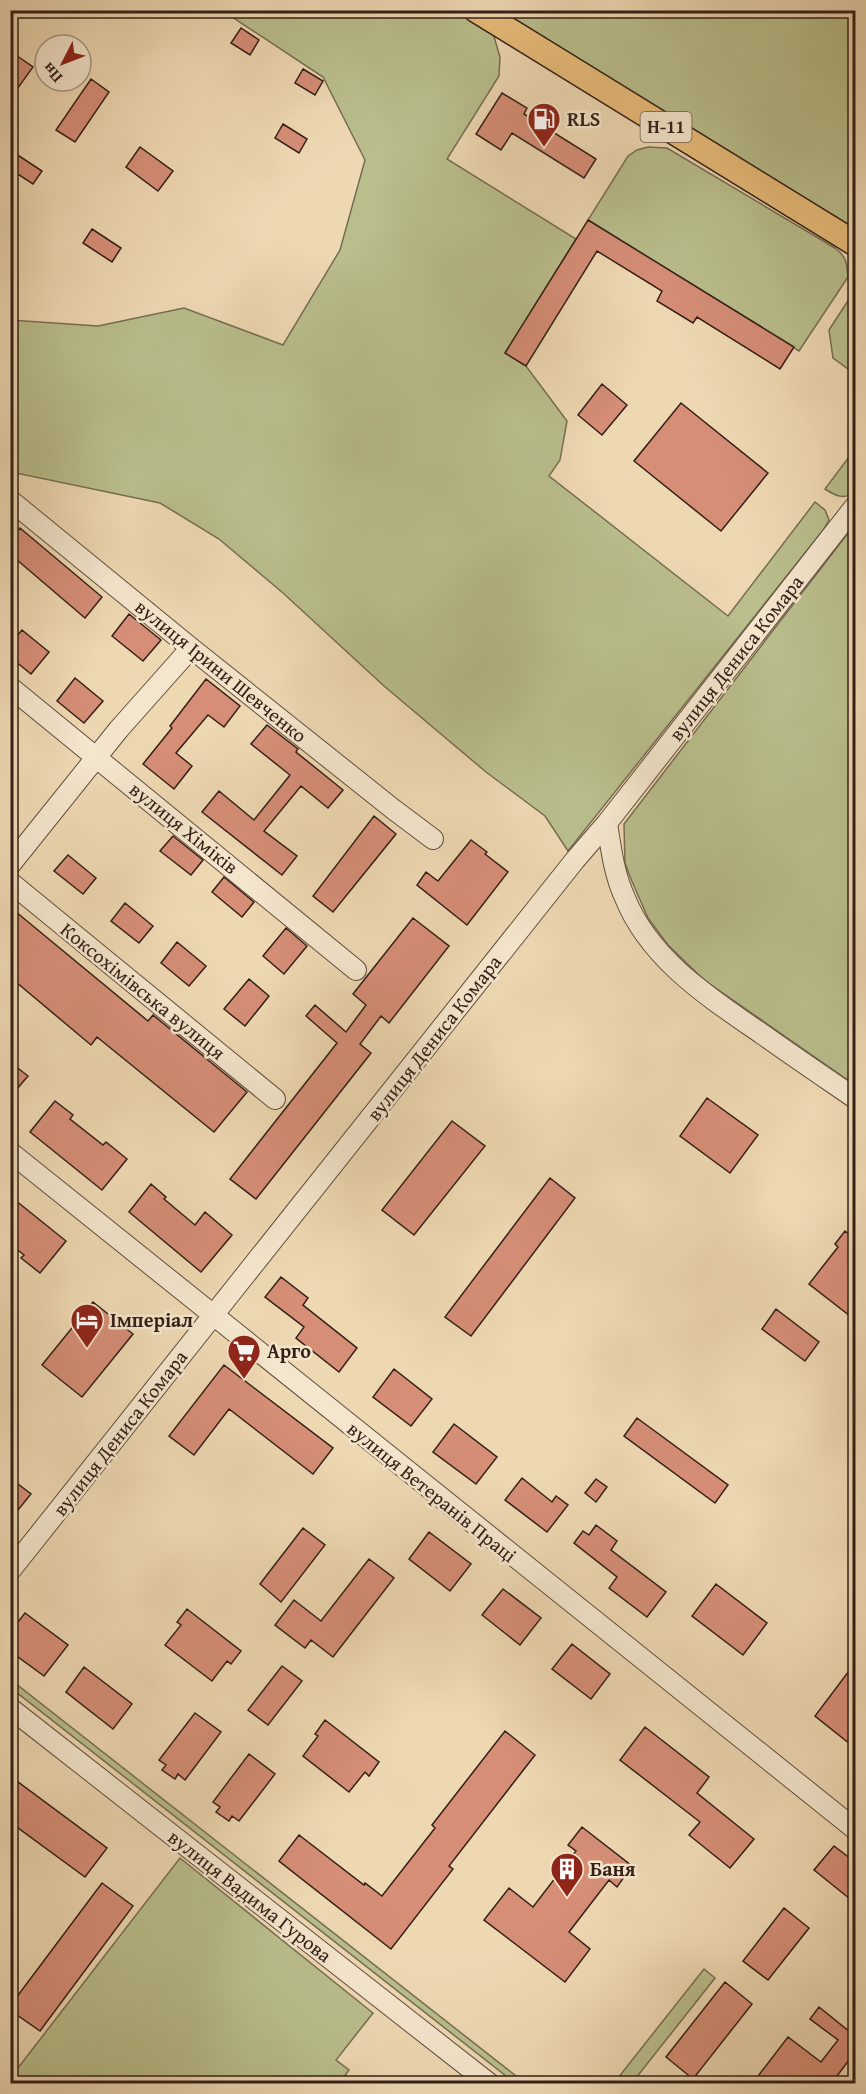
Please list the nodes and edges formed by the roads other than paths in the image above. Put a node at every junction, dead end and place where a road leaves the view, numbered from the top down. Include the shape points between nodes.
1 (476, 10) edge
2 (855, 244) edge
3 (10, 500) edge
4 (855, 505) edge
5 (191, 648) junction
6 (10, 687) edge
7 (98, 757) junction
8 (607, 823) junction
9 (434, 839) dead end
10 (10, 865) edge
11 (10, 882) edge
12 (356, 970) dead end
13 (275, 1099) dead end
14 (855, 1099) edge
15 (10, 1152) edge
16 (213, 1316) junction
17 (10, 1570) edge
18 (10, 1707) edge
19 (855, 1830) edge
20 (490, 2084) edge

1 - 2 main road, Н-11
3 - 5 street, вулиця Ірини Шевченко
4 - 8 street, вулиця Дениса Комара
5 - 7 street
5 - 9 street, вулиця Ірини Шевченко
6 - 7 street, вулиця Хіміків
7 - 10 street
7 - 12 street, вулиця Хіміків
8 - 14 street via 613,864 625,900 659,951 697,989
8 - 16 street, вулиця Дениса Комара
11 - 13 street, Коксохімівська вулиця
15 - 16 street, вулиця Ветеранів Праці
16 - 17 street, вулиця Дениса Комара
16 - 19 street, вулиця Ветеранів Праці
18 - 20 street, вулиця Вадима Гурова

